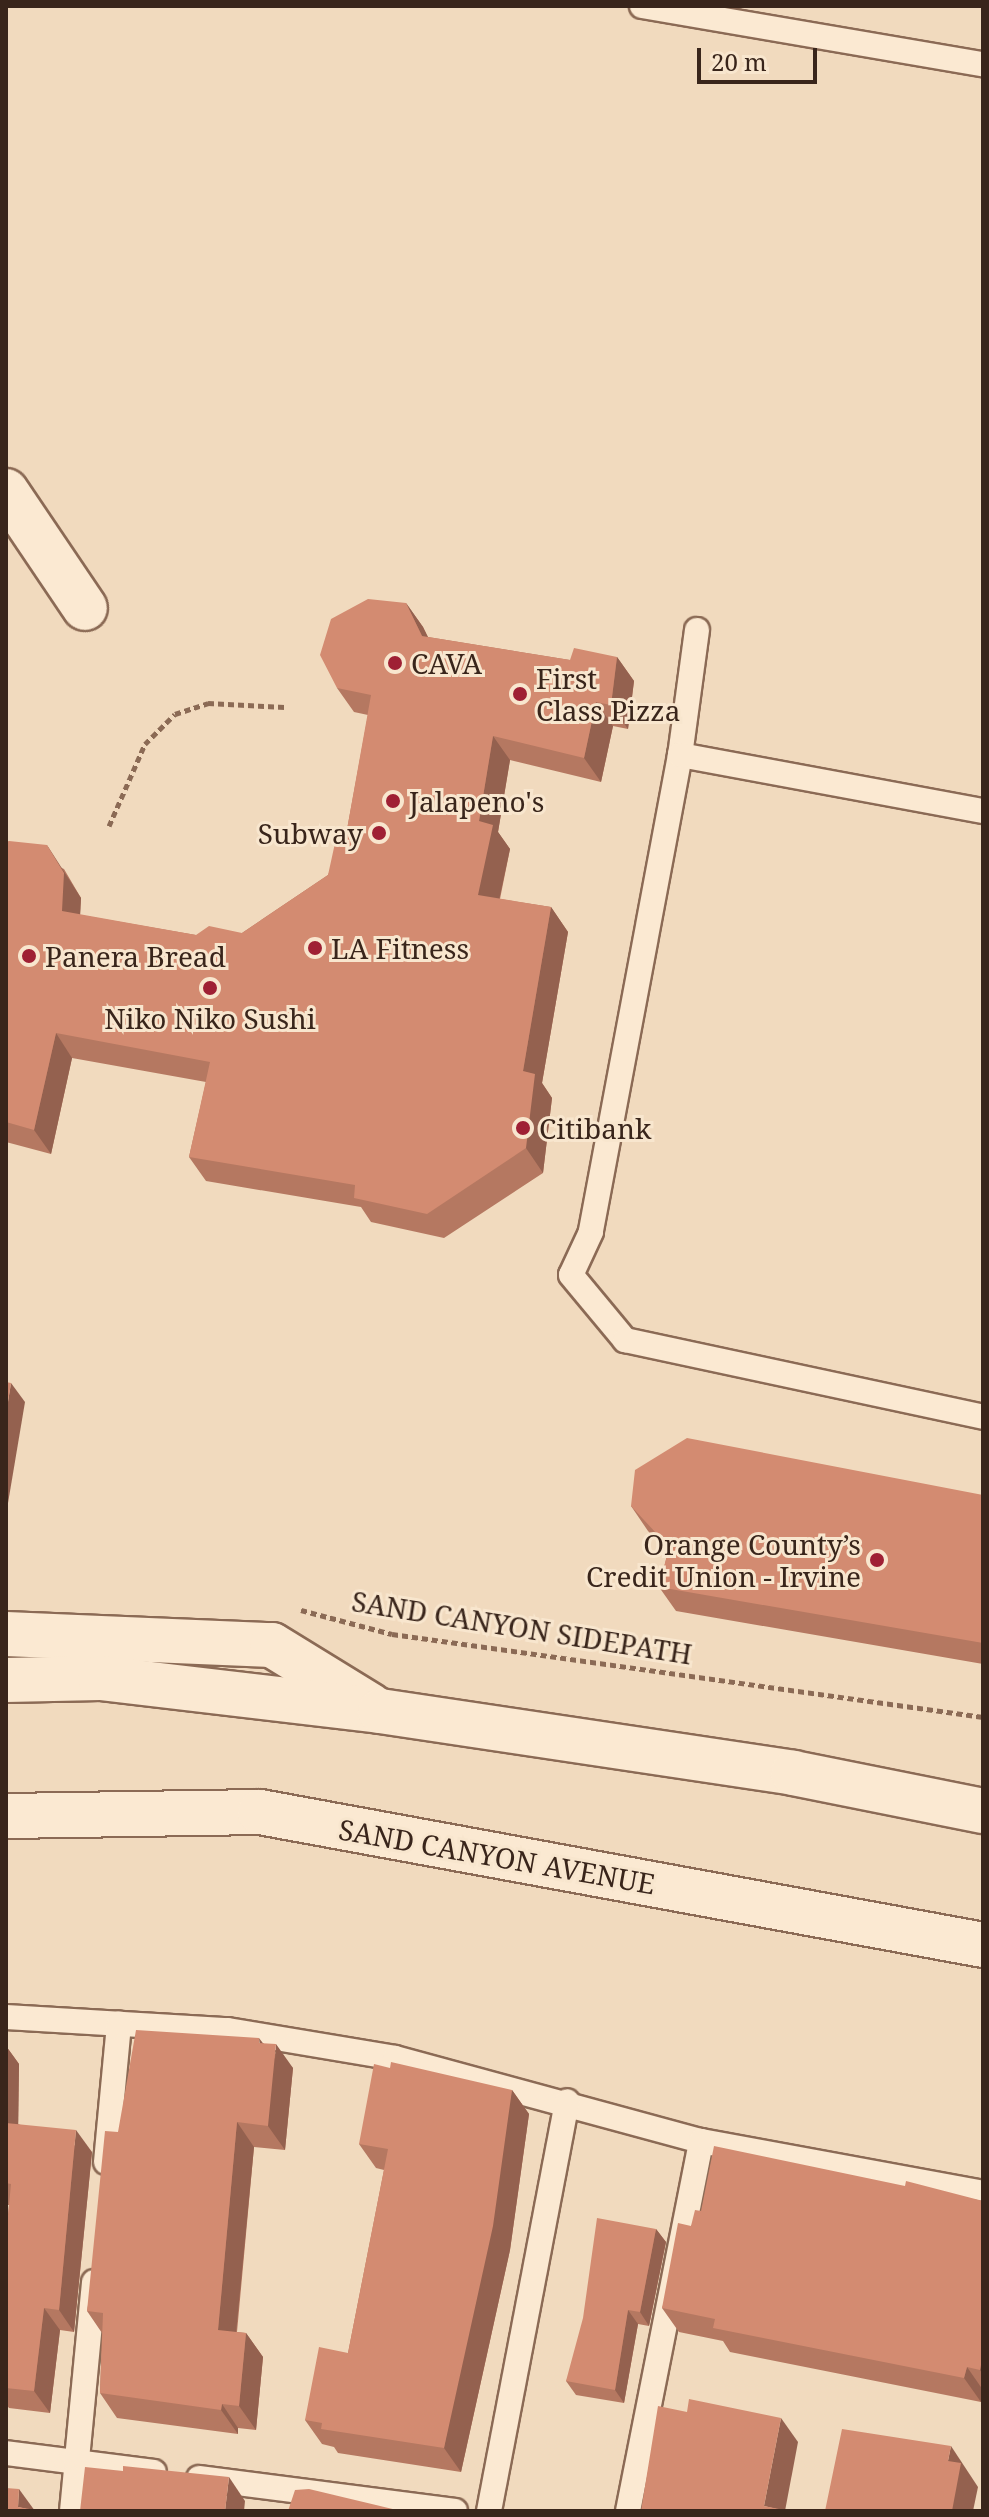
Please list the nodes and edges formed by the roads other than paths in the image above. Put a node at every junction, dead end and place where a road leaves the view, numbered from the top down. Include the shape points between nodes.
1 (642, 6) edge
2 (983, 64) edge
3 (6, 491) edge
4 (85, 608) dead end
5 (697, 630) dead end
6 (680, 755) junction
7 (983, 811) edge
8 (983, 1417) edge
9 (6, 1634) edge
10 (6, 1680) edge
11 (380, 1711) junction
12 (983, 1811) edge
13 (6, 1816) edge
14 (983, 1945) edge
15 (6, 2017) edge
16 (119, 2024) junction
17 (567, 2101) junction
18 (701, 2141) junction
19 (104, 2180) edge
20 (983, 2193) edge
21 (96, 2259) edge
22 (6, 2453) edge
23 (76, 2462) junction
24 (72, 2511) edge
25 (455, 2511) edge
26 (489, 2511) edge
27 (628, 2511) edge

1 - 2 lane
3 - 4 main road
5 - 6 lane
6 - 7 lane
6 - 8 lane via 591,1232 571,1275 625,1340
9 - 11 main road via 272,1645
10 - 11 main road via 100,1678
11 - 12 main road via 793,1773
13 - 14 main road, SAND CANYON AVENUE via 260,1812
15 - 16 lane
16 - 17 lane via 228,2030 395,2058
16 - 19 lane
17 - 18 lane
17 - 26 lane
18 - 20 lane
18 - 27 lane
21 - 23 lane
22 - 23 lane
23 - 24 lane
23 - 25 lane

